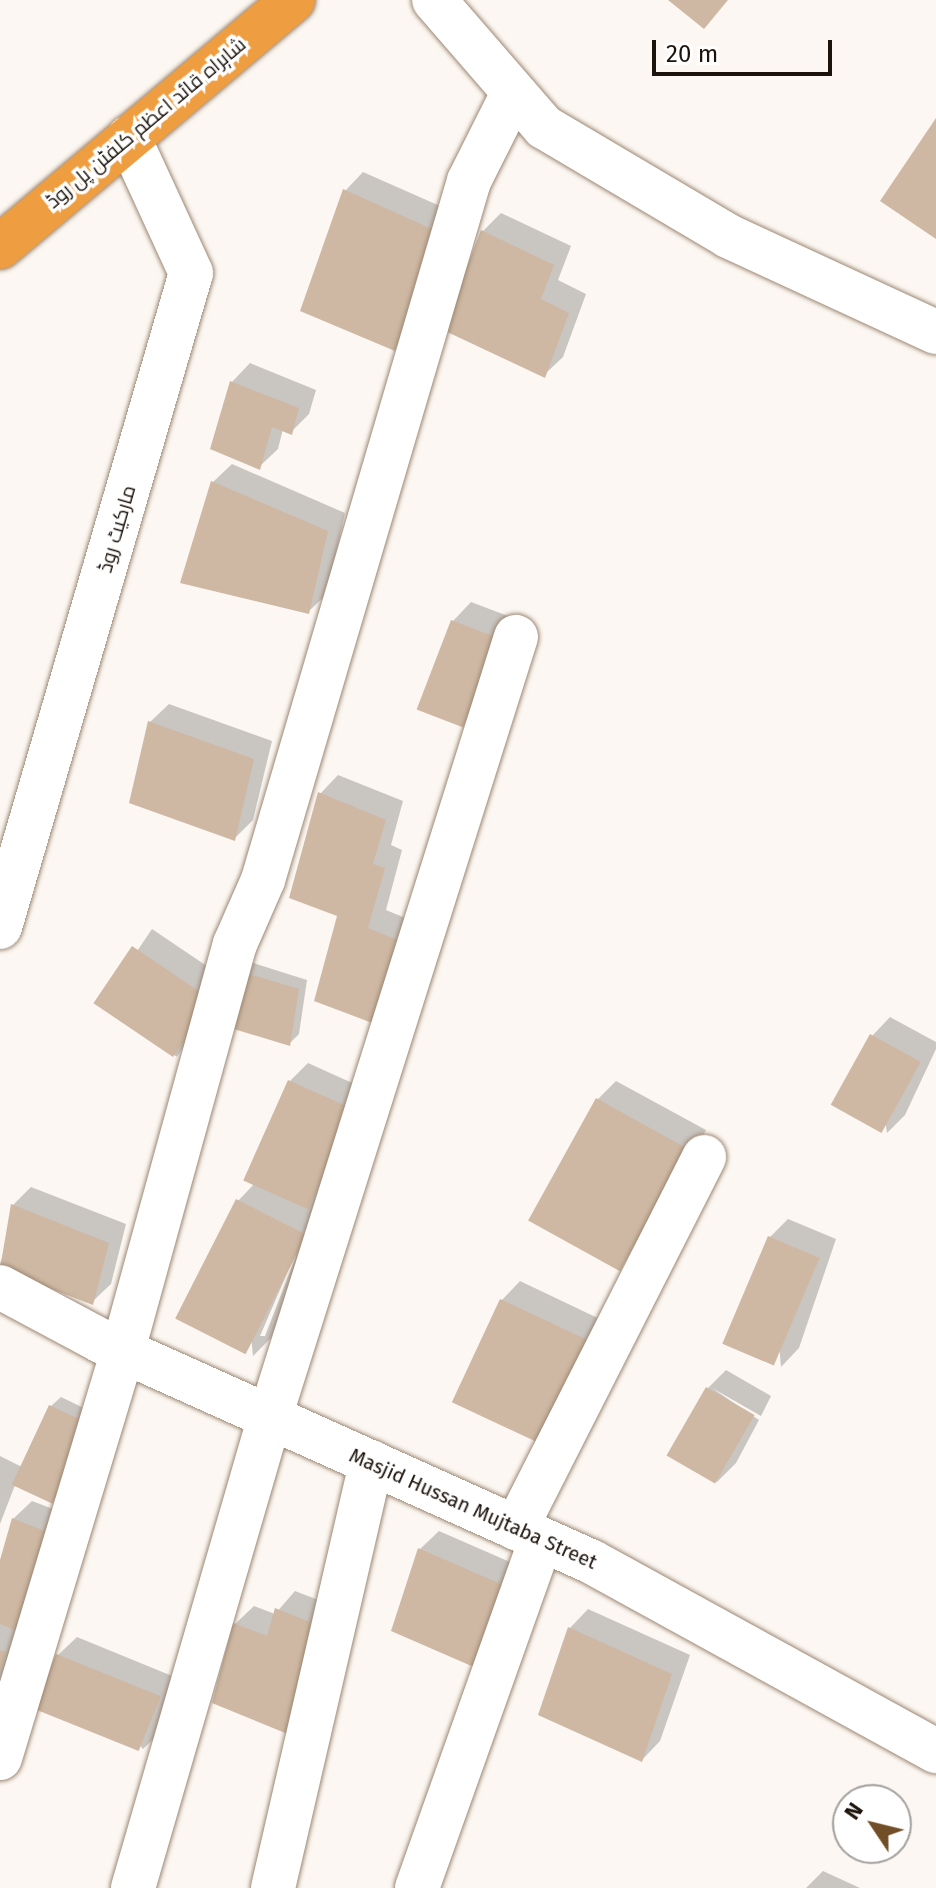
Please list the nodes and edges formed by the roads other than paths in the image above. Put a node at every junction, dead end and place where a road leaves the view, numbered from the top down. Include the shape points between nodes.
1 (293, 0) edge
2 (434, 0) edge
3 (512, 95) junction
4 (129, 138) junction
5 (0, 247) edge
6 (936, 332) edge
7 (516, 637) dead end
8 (0, 927) edge
9 (704, 1157) dead end
10 (0, 1287) edge
11 (123, 1350) junction
12 (270, 1417) junction
13 (371, 1462) junction
14 (529, 1533) junction
15 (936, 1751) edge
16 (0, 1758) edge
17 (133, 1888) edge
18 (273, 1888) edge
19 (417, 1888) edge

1 - 4 highway, شاہراہ قائد اعظم کلفٹن پل روڈ
2 - 3 street
3 - 6 street via 544,127 728,236
3 - 11 street via 464,196 263,880 235,944
4 - 5 highway, شاہراہ قائد اعظم کلفٹن پل روڈ
4 - 8 street, مارکیٹ روڈ via 191,273
7 - 12 street
9 - 14 street
10 - 11 street, Masjid Hussan Mujtaba Street
11 - 12 street, Masjid Hussan Mujtaba Street
11 - 16 street
12 - 13 street, Masjid Hussan Mujtaba Street
12 - 17 street
13 - 14 street, Masjid Hussan Mujtaba Street
13 - 18 street
14 - 15 street, Masjid Hussan Mujtaba Street
14 - 19 street

